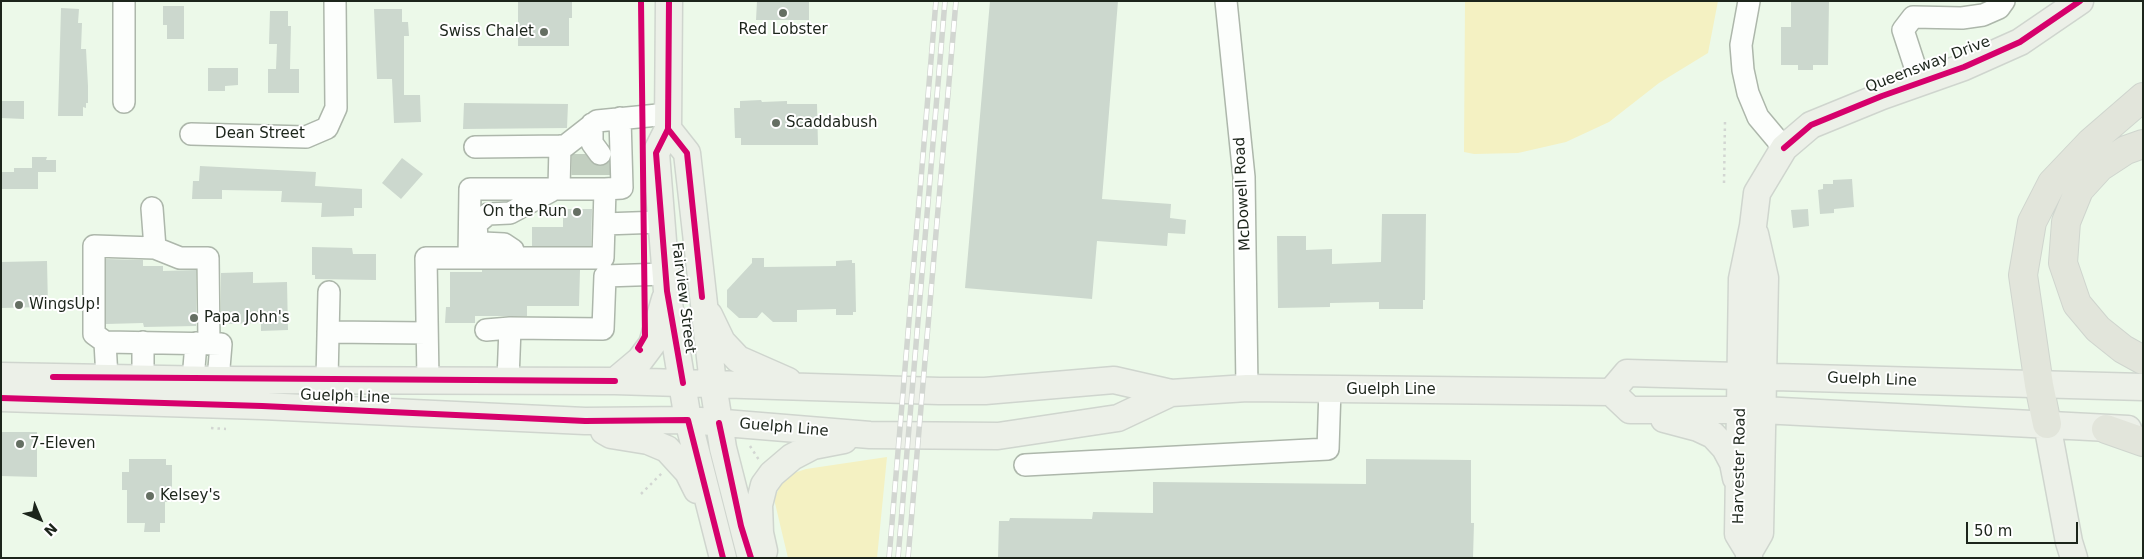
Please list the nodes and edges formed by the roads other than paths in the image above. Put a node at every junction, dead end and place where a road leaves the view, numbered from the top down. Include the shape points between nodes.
1 (124, 1) edge
2 (335, 1) edge
3 (669, 1) edge
4 (1226, 1) edge
5 (1749, 1) edge
6 (2004, 1) edge
7 (2080, 1) edge
8 (1920, 82) junction
9 (2143, 97) edge
10 (124, 102) dead end
11 (620, 118) junction
12 (668, 122) junction
13 (191, 134) dead end
14 (2143, 144) edge
15 (560, 146) junction
16 (475, 147) dead end
17 (1784, 148) junction
18 (593, 165) junction
19 (556, 190) junction
20 (152, 208) dead end
21 (661, 222) junction
22 (604, 224) junction
23 (155, 248) junction
24 (469, 258) junction
25 (526, 258) junction
26 (666, 283) junction
27 (329, 292) dead end
28 (702, 297) junction
29 (510, 328) junction
30 (486, 330) dead end
31 (328, 332) junction
32 (427, 333) junction
33 (105, 342) junction
34 (142, 342) junction
35 (202, 343) junction
36 (2143, 360) edge
37 (1, 376) edge
38 (1752, 377) junction
39 (107, 378) junction
40 (142, 379) junction
41 (327, 379) junction
42 (206, 380) junction
43 (428, 380) junction
44 (508, 380) junction
45 (615, 381) junction
46 (683, 383) junction
47 (713, 384) junction
48 (2039, 385) junction
49 (798, 386) junction
50 (2143, 387) edge
51 (1246, 388) junction
52 (1330, 389) junction
53 (1171, 392) junction
54 (1611, 392) junction
55 (1, 398) edge
56 (1630, 410) junction
57 (1752, 410) junction
58 (688, 420) junction
59 (585, 421) junction
60 (719, 423) junction
61 (2047, 424) junction
62 (2106, 429) junction
63 (2143, 430) edge
64 (870, 435) junction
65 (2143, 442) edge
66 (1025, 465) dead end
67 (1740, 493) junction
68 (708, 505) junction
69 (1749, 555) edge
70 (722, 558) edge
71 (751, 558) edge
72 (762, 558) edge
73 (2074, 558) edge

1 - 10 street
2 - 13 street, Dean Street via 336,108 327,128 306,137
3 - 12 main road, Fairview Street
4 - 51 street, McDowell Road via 1244,177
5 - 17 street via 1741,45 1748,93 1758,117
6 - 8 street via 1999,8 1983,15 1913,17 1903,30
7 - 8 main road, Queensway Drive via 2020,42
8 - 17 main road, Queensway Drive via 1810,125
9 - 48 highway via 2091,142 2052,183 2032,222 2023,275
11 - 12 street
11 - 18 street via 597,120
11 - 18 street via 622,188
12 - 21 main road, Fairview Street via 656,153
12 - 28 main road, Fairview Street via 687,153
14 - 36 highway via 2126,150 2100,167 2079,190 2066,222 2063,263 2077,304 2098,329
15 - 16 street
15 - 18 street
15 - 19 street
17 - 38 main road, Queensway Drive via 1757,193 1742,279
18 - 19 street
18 - 22 street
19 - 24 street via 470,189
19 - 25 street via 510,213 488,214 476,224 477,238 483,243 504,244
20 - 23 street
21 - 22 street
21 - 26 main road, Fairview Street
22 - 25 street via 603,258
23 - 33 street via 94,246 94,334
23 - 35 street via 180,258 208,258
24 - 25 street
24 - 32 street via 426,258
26 - 29 street via 605,276 603,329
26 - 45 main road via 652,344 640,360
26 - 46 main road, Fairview Street
27 - 31 street
28 - 47 main road, Fairview Street
28 - 49 main road via 722,342 738,359
29 - 30 street
29 - 44 street
31 - 32 street
31 - 41 street
32 - 43 street
33 - 34 street
33 - 39 street
34 - 35 street
34 - 40 street
35 - 42 street via 221,344
37 - 39 main road, Guelph Line
38 - 48 main road, Guelph Line
38 - 54 main road, Guelph Line via 1627,373
38 - 57 main road, Harvester Road
39 - 40 main road, Guelph Line
40 - 42 main road, Guelph Line
41 - 42 main road, Guelph Line
41 - 43 main road, Guelph Line
43 - 44 main road, Guelph Line
44 - 45 main road, Guelph Line
45 - 46 main road, Guelph Line
46 - 47 main road, Guelph Line
46 - 58 main road, Fairview Street
47 - 49 main road, Guelph Line
47 - 60 main road, Fairview Street
48 - 50 main road, Guelph Line
48 - 61 highway
49 - 53 main road, Guelph Line via 985,391 1114,380
51 - 52 main road, Guelph Line
51 - 53 main road, Guelph Line
52 - 54 main road, Guelph Line
52 - 66 street via 1328,449
53 - 64 main road, Guelph Line via 1118,418 998,436
54 - 56 main road
55 - 59 main road, Guelph Line
56 - 57 main road
56 - 67 main road via 1698,428 1713,436 1733,463
57 - 61 main road
57 - 67 main road, Harvester Road
57 - 69 main road, Harvester Road via 1760,533
58 - 59 main road, Guelph Line
58 - 60 main road, Guelph Line
58 - 68 main road, Fairview Street
59 - 68 main road via 611,435 648,441 668,449 688,472
60 - 64 main road, Guelph Line
60 - 71 main road, Fairview Street
61 - 62 main road
61 - 73 main road
62 - 63 main road
62 - 65 highway
64 - 72 main road via 813,446 792,457 772,474 762,489 759,505
67 - 69 main road, Harvester Road via 1738,534
68 - 70 main road, Fairview Street

